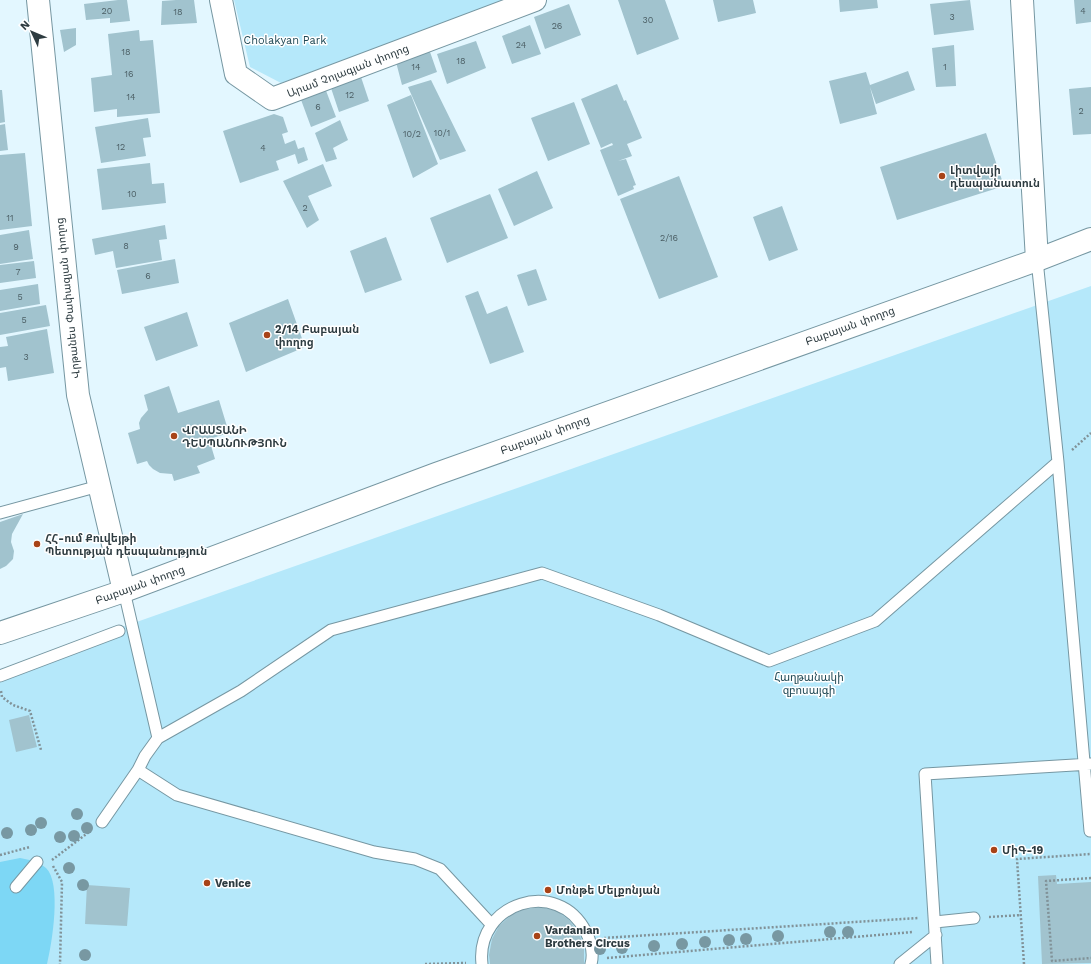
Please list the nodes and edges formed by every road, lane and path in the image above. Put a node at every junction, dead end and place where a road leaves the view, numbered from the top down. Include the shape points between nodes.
1 (38, 0) edge
2 (221, 0) edge
3 (535, 0) edge
4 (1022, 0) edge
5 (1091, 239) edge
6 (1037, 260) junction
7 (1058, 462) junction
8 (99, 486) junction
9 (0, 513) edge
10 (124, 591) junction
11 (119, 631) dead end
12 (0, 634) edge
13 (0, 676) edge
14 (2, 697) dead end
15 (158, 738) junction
16 (41, 750) dead end
17 (1088, 764) edge
18 (138, 770) junction
19 (102, 822) joint
20 (1090, 831) edge
21 (36, 849) dead end
22 (1091, 854) edge
23 (0, 855) edge
24 (42, 859) joint
25 (50, 862) junction
26 (1091, 878) edge
27 (16, 887) dead end
28 (1021, 915) junction
29 (978, 918) joint
30 (491, 924) junction
31 (935, 926) junction
32 (589, 938) junction
33 (1091, 958) edge
34 (592, 962) edge
35 (482, 963) edge
36 (60, 964) edge
37 (425, 964) edge
38 (900, 964) edge
39 (937, 964) edge
40 (1024, 964) edge

1 - 8 street, Վրթանես Փափազյան փողոց via 78,395
2 - 3 street, Արամ Չոլագյան փողոց via 236,74 272,99
4 - 6 street
5 - 6 street, Բաբայան փողոց
6 - 7 lane
6 - 10 street, Բաբայան փողոց via 436,474
7 - 15 lane via 875,621 769,661 659,615 542,573 331,630 241,691
7 - 17 lane
8 - 9 lane
8 - 10 street, Վրթանես Փափազյան փողոց
10 - 12 street, Բաբայան փողոց
10 - 15 lane
11 - 13 lane
14 - 16 path via 13,705 30,711
15 - 18 lane
17 - 20 lane
17 - 31 lane via 925,774
18 - 19 lane
18 - 30 lane via 177,794 374,852 415,859 440,869
19 - 25 path
21 - 23 path via 29,847
22 - 28 path via 1017,859
24 - 25 path
24 - 27 lane
25 - 36 path via 62,882
26 - 33 path via 1046,881 1052,961
28 - 29 path
28 - 40 path
29 - 31 lane
30 - 32 lane via 504,912 519,904 542,901 554,903 569,911 582,923
30 - 35 lane via 482,949
31 - 32 path
31 - 34 path
31 - 38 lane
31 - 39 lane
32 - 34 lane
35 - 37 path

